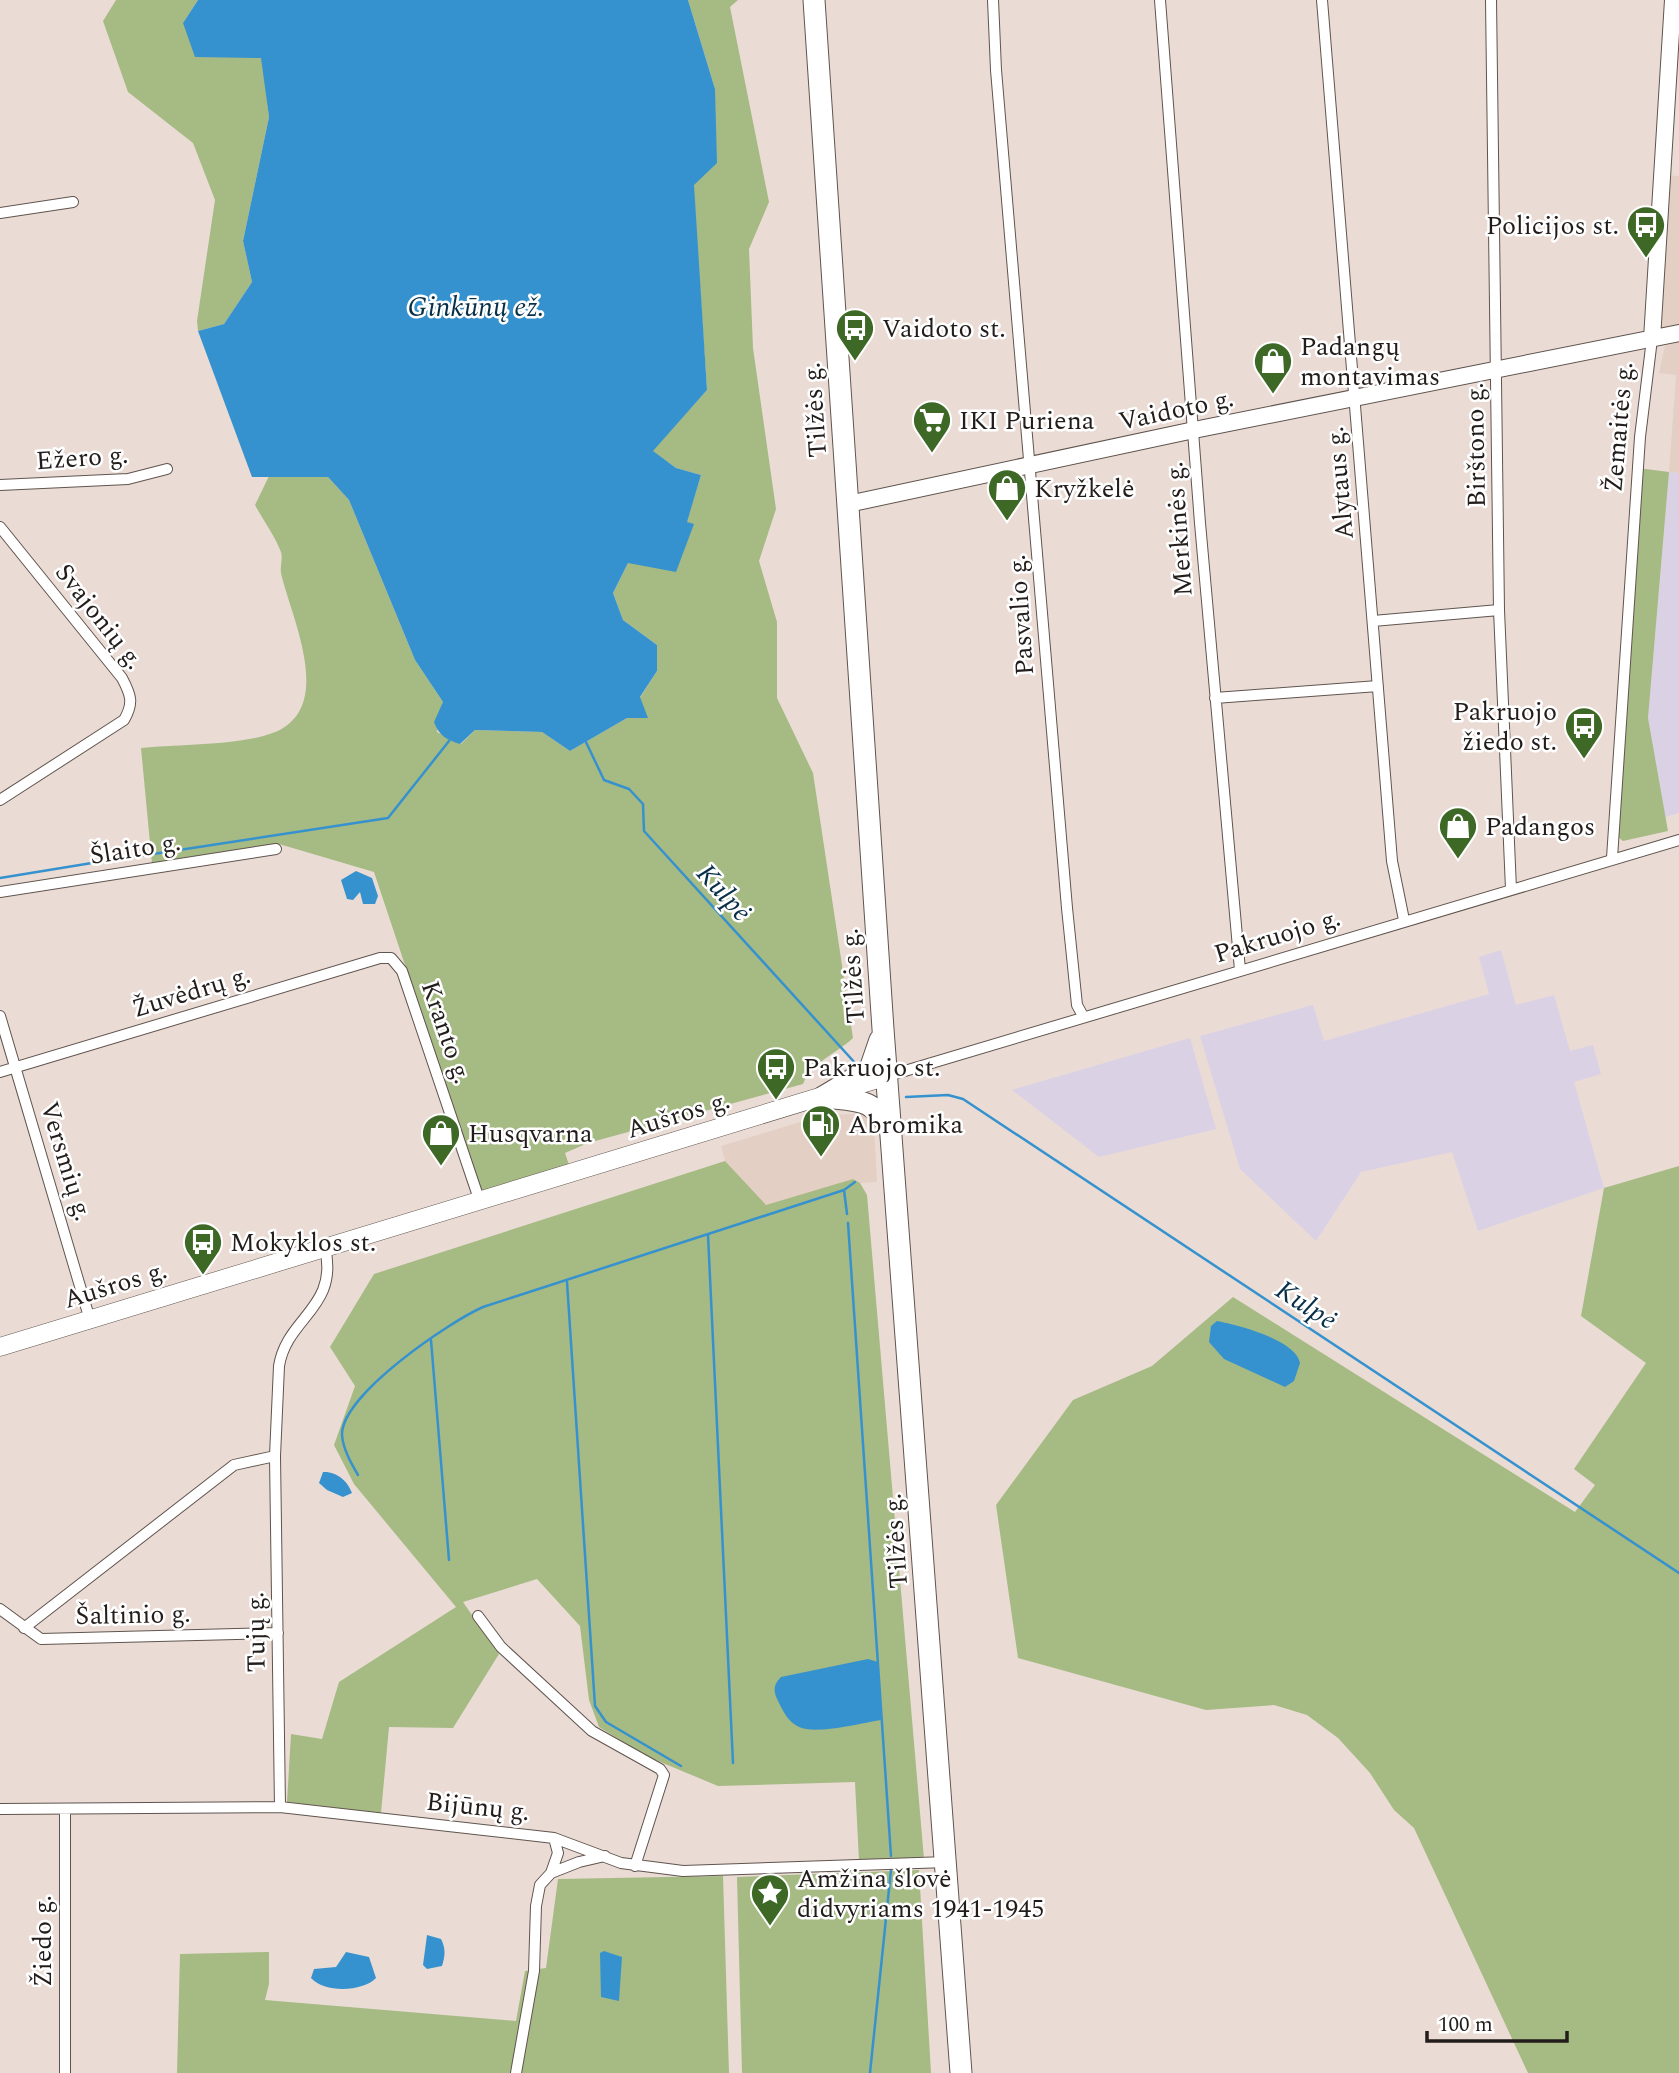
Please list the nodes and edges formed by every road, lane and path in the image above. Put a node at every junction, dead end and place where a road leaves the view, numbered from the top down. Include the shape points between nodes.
1 (814, 0) edge
2 (993, 0) edge
3 (1160, 0) edge
4 (1322, 0) edge
5 (1490, 0) edge
6 (1672, 0) edge
7 (1675, 35) edge
8 (73, 202) dead end
9 (0, 214) edge
10 (1679, 333) edge
11 (1652, 339) junction
12 (1496, 368) junction
13 (1355, 397) junction
14 (1194, 430) junction
15 (1031, 466) junction
16 (167, 469) dead end
17 (0, 485) edge
18 (848, 504) junction
19 (0, 527) edge
20 (1499, 610) junction
21 (1373, 621) junction
22 (1378, 687) junction
23 (1215, 698) junction
24 (0, 800) edge
25 (1679, 840) edge
26 (276, 849) dead end
27 (1612, 858) junction
28 (1511, 889) junction
29 (0, 892) edge
30 (1404, 920) junction
31 (394, 959) joint
32 (1240, 970) junction
33 (0, 1016) edge
34 (1083, 1016) junction
35 (883, 1029) junction
36 (15, 1068) junction
37 (0, 1072) edge
38 (888, 1076) junction
39 (823, 1097) junction
40 (892, 1132) junction
41 (480, 1202) junction
42 (325, 1248) junction
43 (90, 1320) junction
44 (0, 1347) edge
45 (275, 1456) junction
46 (0, 1609) edge
47 (478, 1616) dead end
48 (24, 1628) junction
49 (278, 1633) junction
50 (280, 1807) junction
51 (0, 1809) edge
52 (65, 1809) junction
53 (554, 1838) junction
54 (605, 1856) junction
55 (947, 1862) junction
56 (635, 1866) junction
57 (551, 1873) junction
58 (65, 2073) edge
59 (516, 2073) edge
60 (961, 2073) edge

1 - 18 highway, Tilžės g.
2 - 15 street, Pasvalio g.
3 - 14 street, Merkinės g.
4 - 13 street, Alytaus g.
5 - 12 street, Birštono g.
6 - 7 main road, Žemaitės g.
7 - 11 main road, Žemaitės g.
8 - 9 street
10 - 11 main road, Vaidoto g.
11 - 12 main road, Vaidoto g.
11 - 27 street, Žemaitės g. via 1640,437
12 - 13 main road, Vaidoto g.
12 - 20 street, Birštono g.
13 - 14 main road, Vaidoto g.
13 - 21 street, Alytaus g.
14 - 15 main road, Vaidoto g.
14 - 23 street, Merkinės g.
15 - 18 main road, Vaidoto g.
15 - 34 street, Pasvalio g. via 1067,908 1077,1006
16 - 17 street, Ežero g. via 128,479
18 - 35 highway, Tilžės g.
19 - 24 street, Svajonių g. via 122,678 131,693 132,707 124,720
20 - 21 street
20 - 28 street, Birštono g.
21 - 22 street, Alytaus g.
22 - 23 street
22 - 30 street, Alytaus g. via 1392,861
23 - 32 street, Merkinės g.
25 - 27 street, Pakruojo g.
26 - 29 street, Šlaito g.
27 - 28 street, Pakruojo g.
28 - 30 street, Pakruojo g.
30 - 32 street, Pakruojo g.
31 - 36 street, Žuvėdrų g. via 380,958
31 - 41 street, Kranto g. via 402,971
32 - 34 street, Pakruojo g.
33 - 36 street, Versmių g.
34 - 38 street, Pakruojo g.
35 - 38 highway, Tilžės g.
35 - 39 highway via 870,1069
36 - 37 street, Žuvėdrų g.
36 - 43 street, Versmių g.
38 - 39 main road, Aušros g.
38 - 40 highway, Tilžės g.
39 - 40 highway via 866,1102 880,1111
39 - 41 main road, Aušros g.
40 - 55 highway, Tilžės g.
41 - 42 main road, Aušros g.
42 - 43 main road, Aušros g.
42 - 45 street, Tujų g. via 329,1279 281,1354
43 - 44 main road, Aušros g.
45 - 48 street via 234,1465
45 - 49 street, Tujų g.
46 - 48 street, Šaltinio g.
47 - 56 street via 501,1647 592,1731 664,1775
48 - 49 street, Šaltinio g. via 41,1639
49 - 50 street, Tujų g.
50 - 52 street, Bijūnų g.
50 - 53 street, Bijūnų g.
51 - 52 street, Bijūnų g.
52 - 58 street, Žiedo g.
53 - 54 street, Bijūnų g.
53 - 57 street via 558,1853
54 - 56 street, Bijūnų g.
54 - 57 street
55 - 56 street, Bijūnų g. via 726,1871
55 - 60 highway, Tilžės g.
57 - 59 street via 540,1885 536,1906 534,1971

